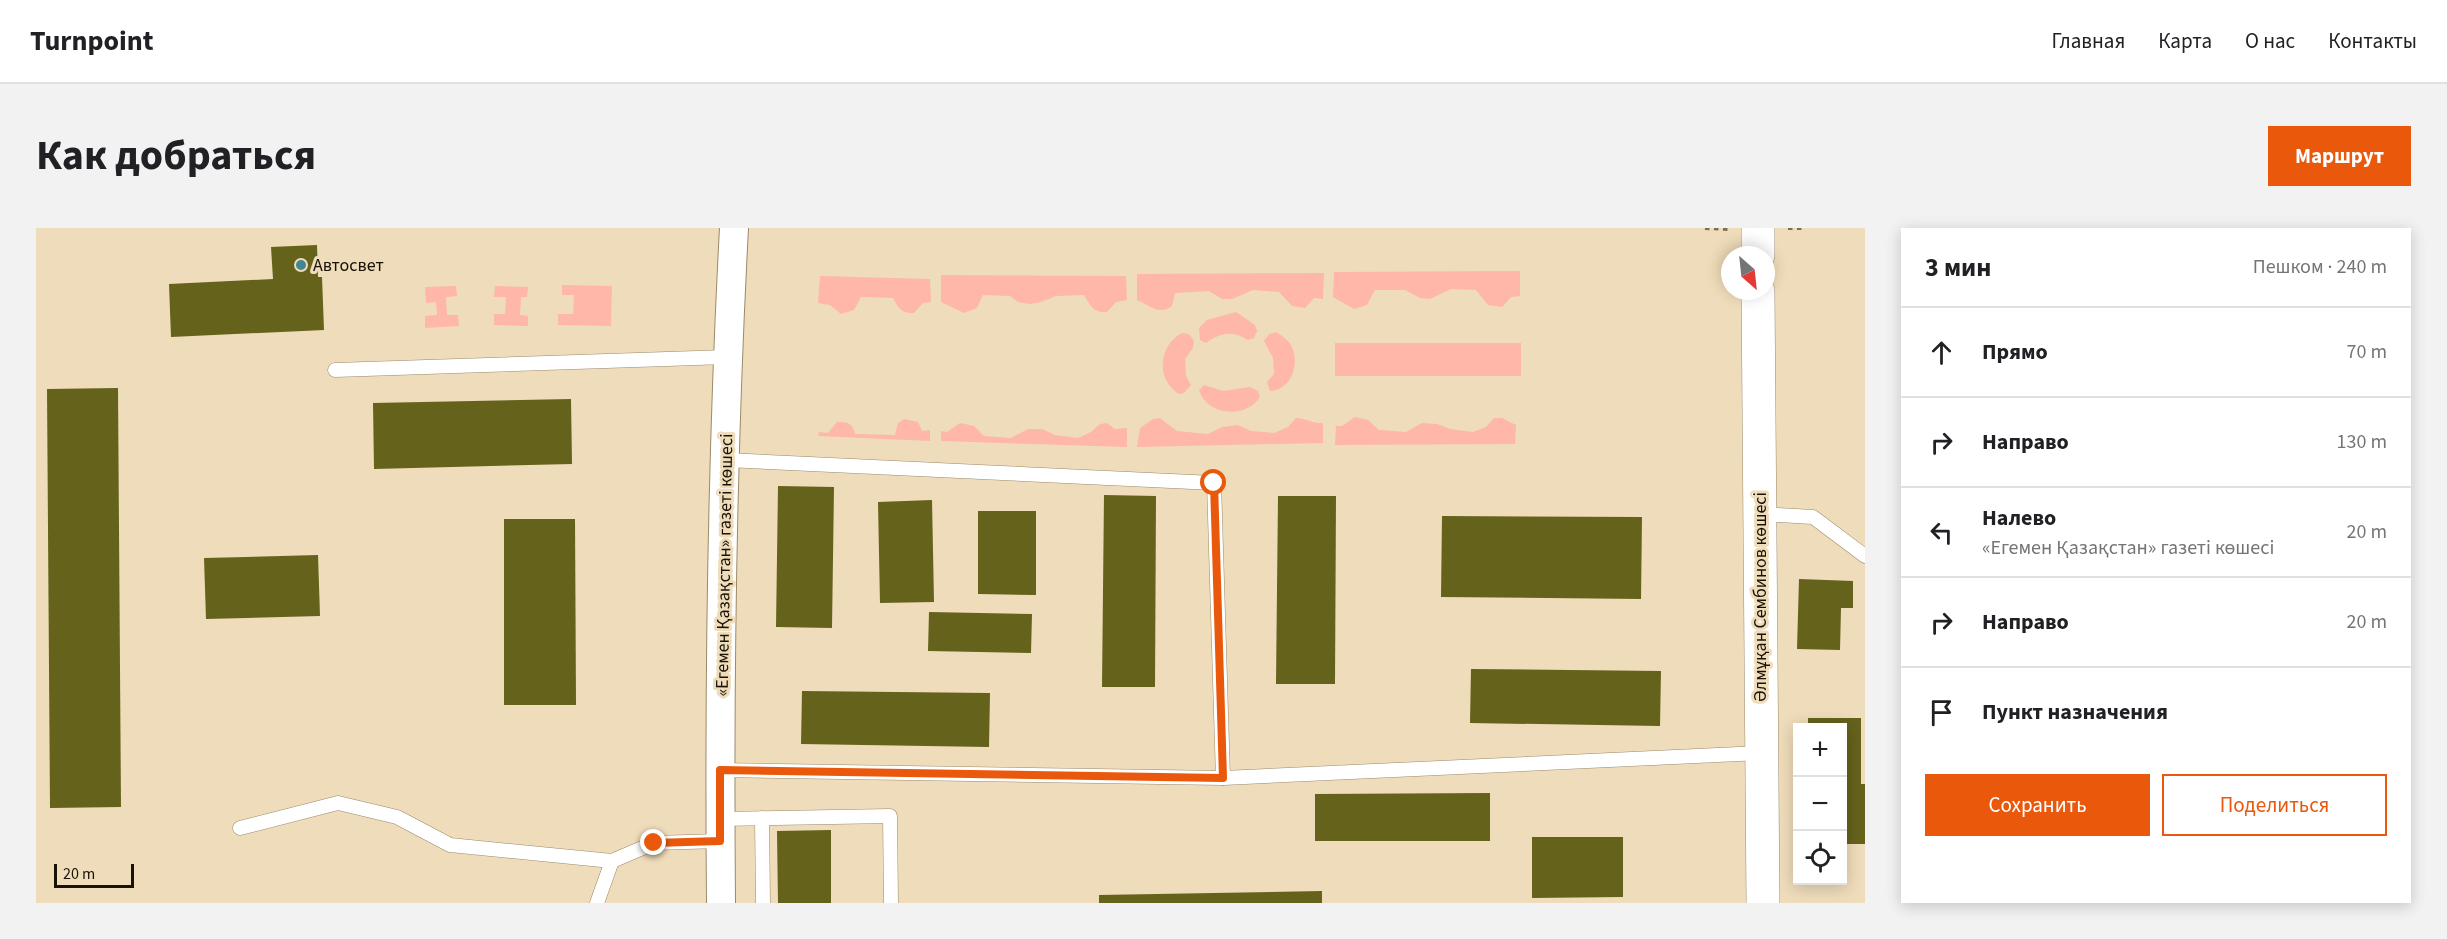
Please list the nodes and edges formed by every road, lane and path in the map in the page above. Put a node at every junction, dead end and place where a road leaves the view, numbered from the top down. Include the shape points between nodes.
1 (734, 228) edge
2 (1758, 228) edge
3 (1758, 246) edge
4 (1758, 300) edge
5 (727, 357) junction
6 (335, 370) dead end
7 (726, 460) junction
8 (1760, 514) junction
9 (1865, 556) edge
10 (1761, 753) junction
11 (720, 770) junction
12 (1223, 778) junction
13 (762, 818) junction
14 (240, 828) dead end
15 (720, 830) junction
16 (612, 861) junction
17 (597, 903) edge
18 (721, 903) edge
19 (763, 903) edge
20 (891, 903) edge
21 (1762, 903) edge

1 - 5 street, «Егемен Қазақстан» газеті көшесі
2 - 3 street
4 - 8 street, Әлмұқан Сембинов көшесі
5 - 6 lane
5 - 7 street, «Егемен Қазақстан» газеті көшесі
7 - 11 street, «Егемен Қазақстан» газеті көшесі
7 - 12 lane via 1214,483
8 - 9 lane via 1814,517
8 - 10 street, Әлмұқан Сембинов көшесі
10 - 12 lane
10 - 21 street, Әлмұқан Сембинов көшесі
11 - 12 lane
11 - 15 street, «Егемен Қазақстан» газеті көшесі
13 - 15 lane
13 - 19 lane
13 - 20 lane via 890,816
14 - 16 lane via 338,803 397,817 450,845
15 - 16 lane via 654,843
15 - 18 street, «Егемен Қазақстан» газеті көшесі
16 - 17 lane

